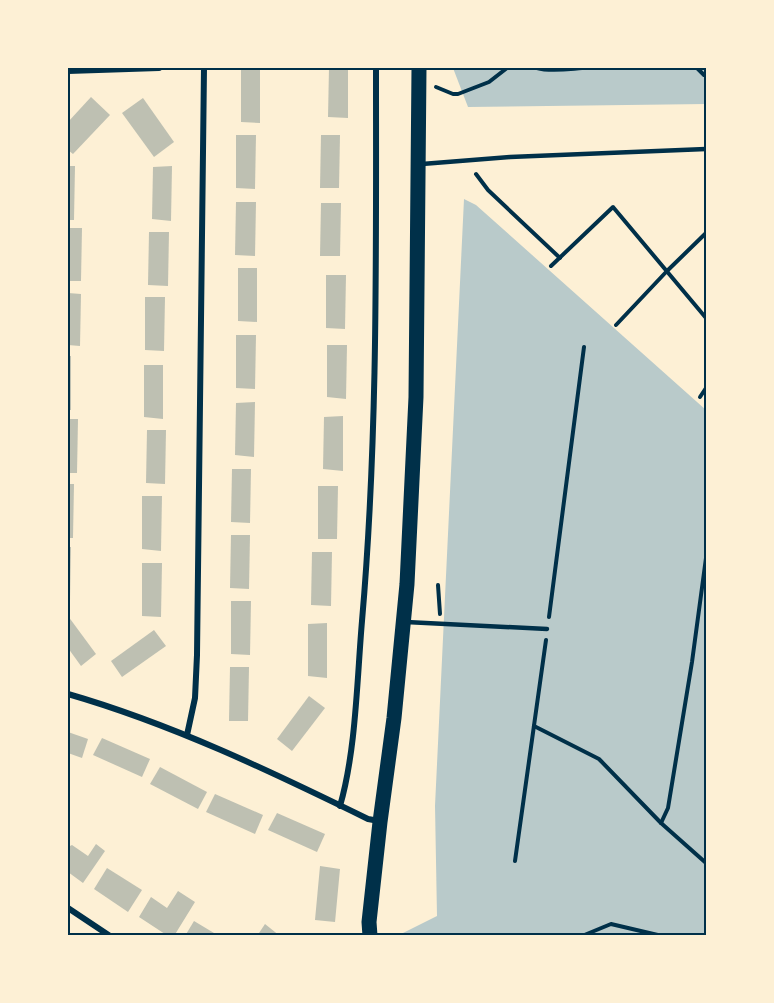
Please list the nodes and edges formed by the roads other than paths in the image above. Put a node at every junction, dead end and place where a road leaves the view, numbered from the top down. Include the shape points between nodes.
1 (159, 68) edge
2 (204, 68) edge
3 (376, 68) edge
4 (419, 68) edge
5 (68, 71) edge
6 (706, 149) edge
7 (418, 165) junction
8 (404, 622) junction
9 (547, 629) road end
10 (68, 694) edge
11 (187, 735) junction
12 (340, 806) junction
13 (380, 822) junction
14 (68, 908) edge
15 (110, 936) edge
16 (370, 936) edge

1 - 5 street
2 - 11 street via 197,655 195,698
3 - 12 street via 375,362 369,536 350,761
4 - 7 highway
6 - 7 lane
7 - 8 highway via 416,397
8 - 9 lane
8 - 13 highway
10 - 11 street via 118,708
11 - 12 street
12 - 13 street
13 - 16 highway
14 - 15 street

